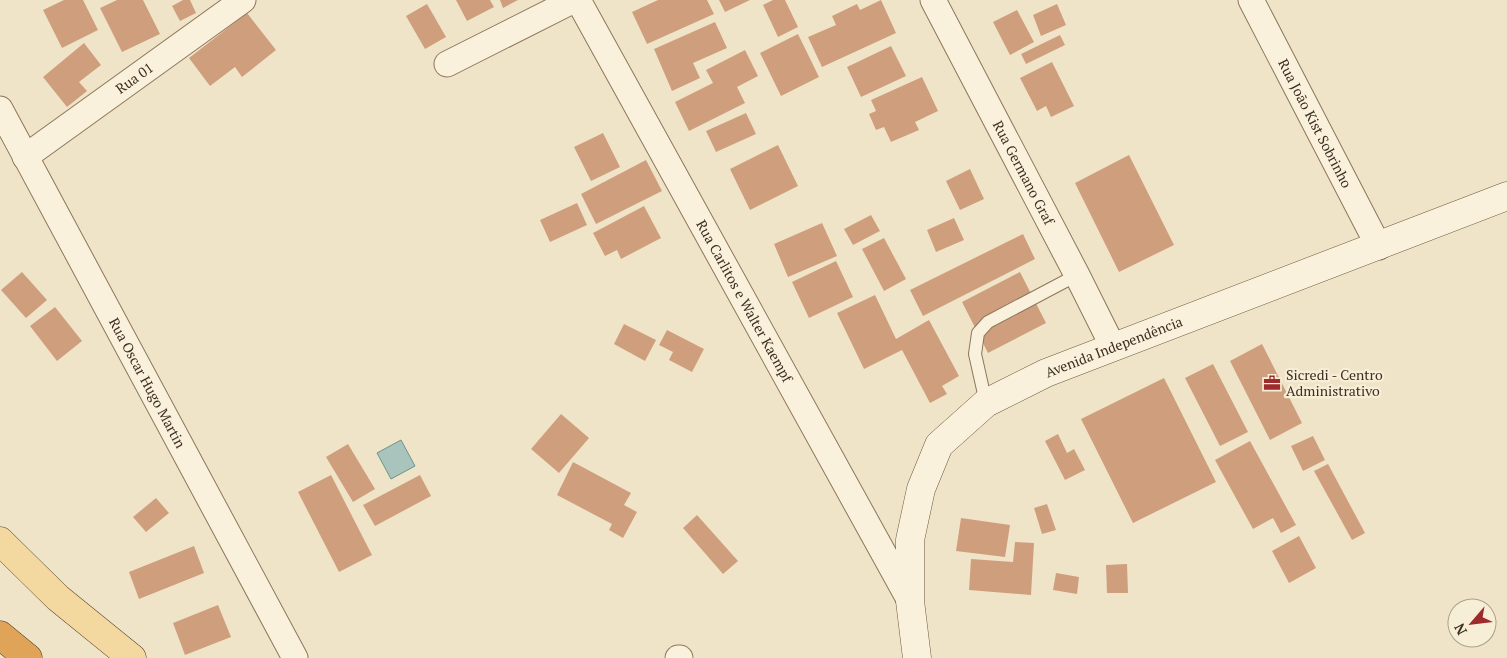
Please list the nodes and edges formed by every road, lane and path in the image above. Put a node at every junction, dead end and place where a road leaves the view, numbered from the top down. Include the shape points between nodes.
1 (243, 0) edge
2 (576, 0) edge
3 (933, 0) edge
4 (1251, 0) edge
5 (447, 64) dead end
6 (0, 109) edge
7 (26, 157) junction
8 (1507, 196) edge
9 (1378, 247) junction
10 (1077, 275) junction
11 (1113, 347) junction
12 (986, 403) junction
13 (0, 541) edge
14 (910, 601) junction
15 (0, 635) edge
16 (28, 658) edge
17 (132, 658) edge
18 (295, 658) edge
19 (917, 658) edge

1 - 7 street, Rua 01
2 - 5 street
2 - 14 street, Rua Carlitos e Walter Kaempf
3 - 10 street, Rua Germano Graf
4 - 9 street, Rua João Kist Sobrinho
6 - 7 street, Rua Oscar Hugo Martin
7 - 18 street, Rua Oscar Hugo Martin
8 - 9 main road, Avenida Independência
9 - 11 main road, Avenida Independência
10 - 11 street, Rua Germano Graf
10 - 12 lane via 988,322 978,333 974,354
11 - 12 main road, Avenida Independência via 1046,373
12 - 14 main road, Avenida Independência via 939,445 921,489 910,540
13 - 17 main road via 58,598
14 - 19 main road, Avenida Independência
15 - 16 highway

